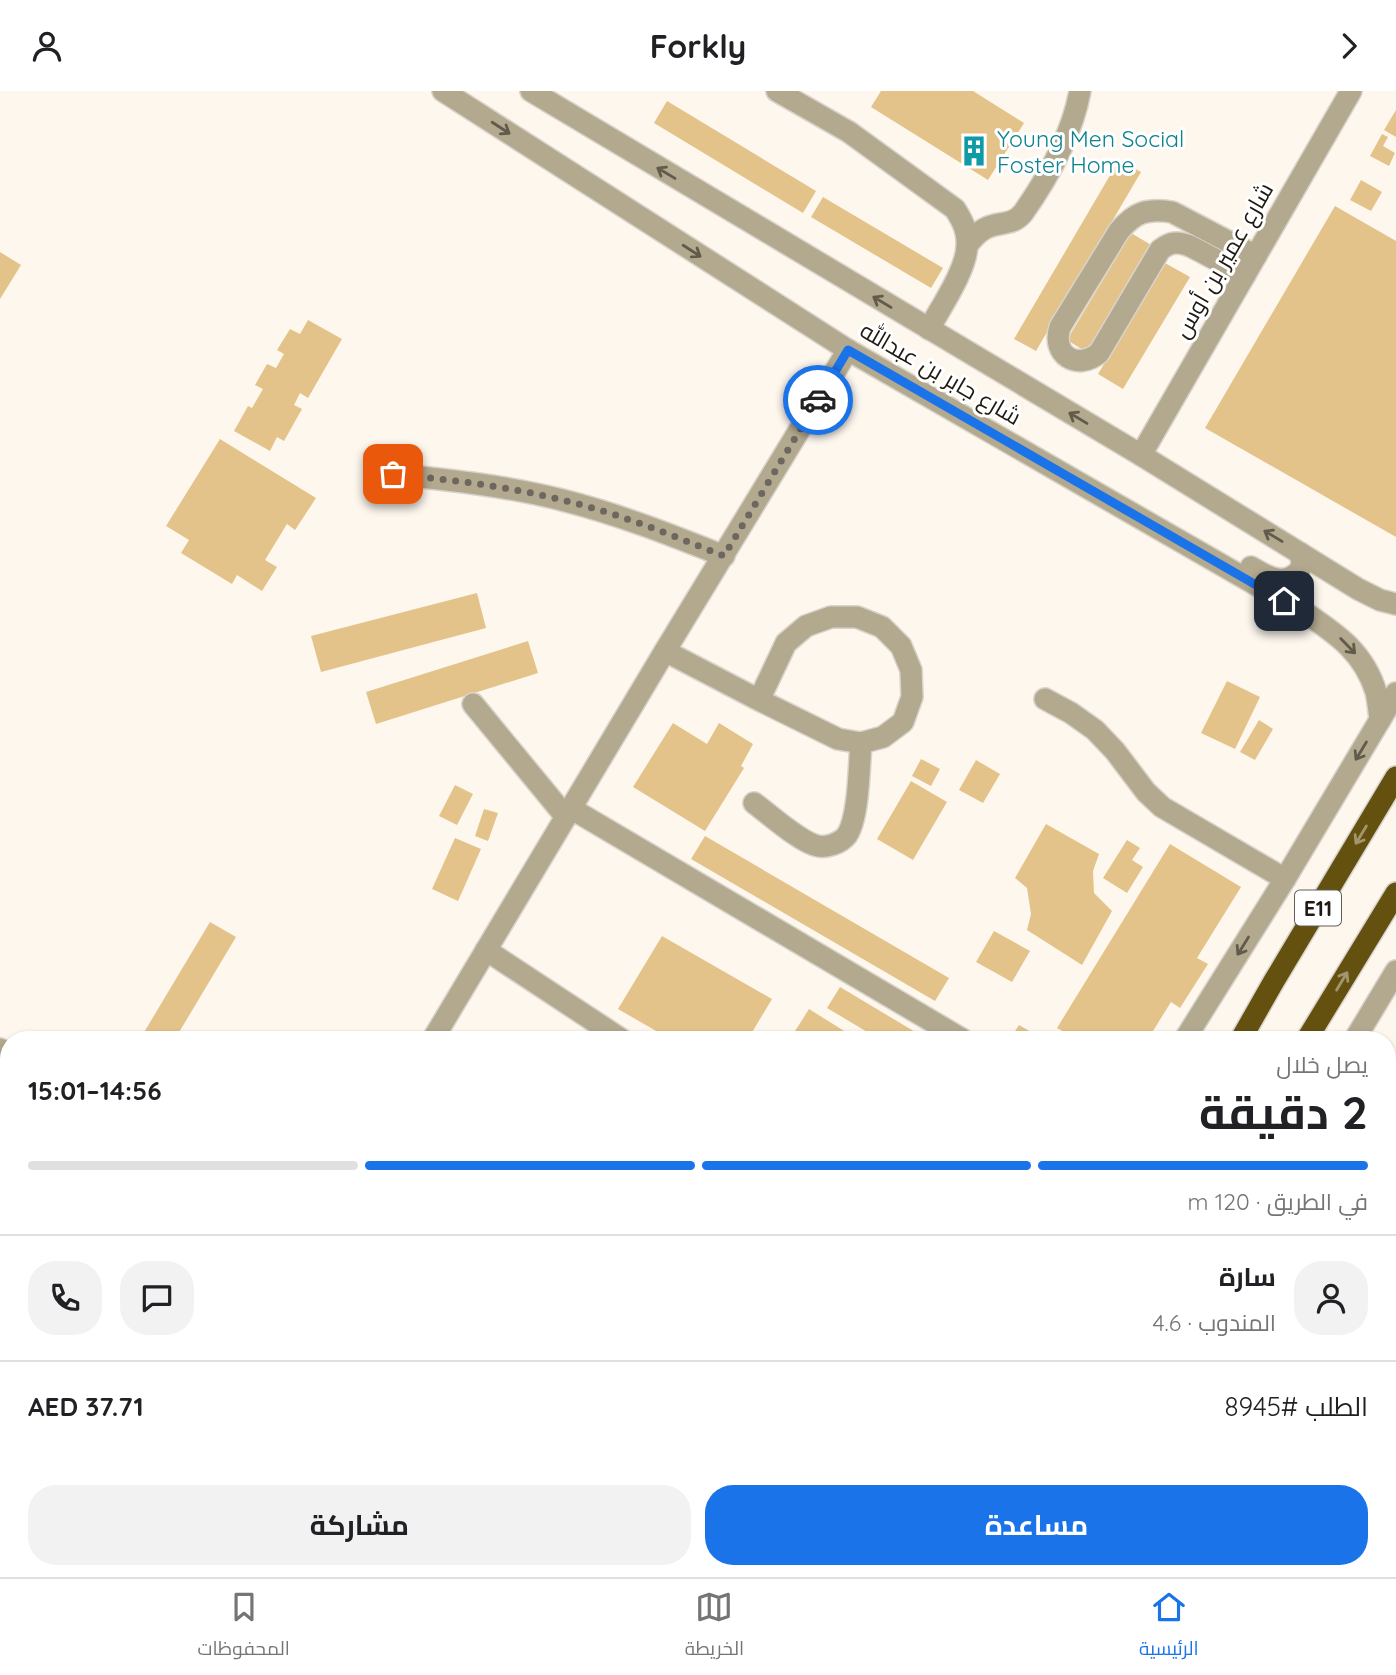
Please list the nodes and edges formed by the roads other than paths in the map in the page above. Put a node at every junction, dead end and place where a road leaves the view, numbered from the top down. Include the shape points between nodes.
1 (443, 91) edge
2 (531, 91) edge
3 (776, 91) edge
4 (1080, 91) edge
5 (1351, 91) edge
6 (558, 98) edge
7 (1172, 212) junction
8 (1174, 242) junction
9 (968, 244) junction
10 (1250, 266) junction
11 (929, 329) junction
12 (848, 350) junction
13 (1141, 455) junction
14 (393, 474) dead end
15 (1174, 538) junction
16 (1300, 552) junction
17 (724, 556) junction
18 (1396, 604) edge
19 (665, 651) junction
20 (1396, 693) edge
21 (1045, 699) dead end
22 (759, 700) junction
23 (473, 704) dead end
24 (1380, 720) junction
25 (861, 743) junction
26 (1396, 777) edge
27 (754, 803) dead end
28 (569, 813) junction
29 (1285, 879) junction
30 (1396, 893) edge
31 (486, 950) junction
32 (1396, 971) edge
33 (1274, 981) junction
34 (1387, 995) edge
35 (438, 1031) edge
36 (609, 1031) edge
37 (948, 1031) edge
38 (1190, 1031) edge
39 (1239, 1031) edge
40 (1246, 1031) edge
41 (1312, 1031) edge
42 (1361, 1031) edge

1 -> 12 street, شارع جابر بن عبدالله
2 - 6 street, شارع جابر بن عبدالله
3 - 9 street via 849,132 940,197 965,225
4 - 9 street via 1063,145 1023,213 1010,223 988,227
5 - 10 street, شارع عمير بن أوس
11 -> 6 street, شارع جابر بن عبدالله
7 - 8 street
7 - 8 street via 1142,212 1119,231 1060,327 1058,342 1065,355 1079,361 1098,353 1160,250
7 - 10 street
8 - 10 street
9 - 11 street via 964,263
10 - 13 street, شارع عمير بن أوس
13 -> 11 street, شارع جابر بن عبدالله
12 - 15 street, شارع جابر بن عبدالله
12 - 17 street
16 -> 13 street, شارع جابر بن عبدالله
14 - 17 street via 478,483 562,500 644,524
15 - 16 street via 1228,554 1279,580 1300,571
15 -> 24 street, شارع جابر بن عبدالله via 1307,614 1350,646 1366,668
16 - 18 street, شارع جابر بن عبدالله via 1358,589
17 - 19 street
19 - 22 street
19 - 28 street
20 - 24 street
21 - 29 street via 1095,730 1162,807
22 - 25 street via 838,739
22 - 25 street via 786,643 806,626 831,617 858,617 882,627 901,646 911,670 912,697 903,722 883,737
23 - 28 street
24 -> 29 street
25 - 27 street via 852,823 846,837 833,845 818,846 804,840
26 -> 33 highway, E11
28 - 31 street
28 - 37 street
29 -> 38 street
41 -> 30 highway, E11
31 - 35 street
31 - 36 street
32 - 34 street
33 - 39 highway
33 - 40 highway, E11
34 - 42 street

